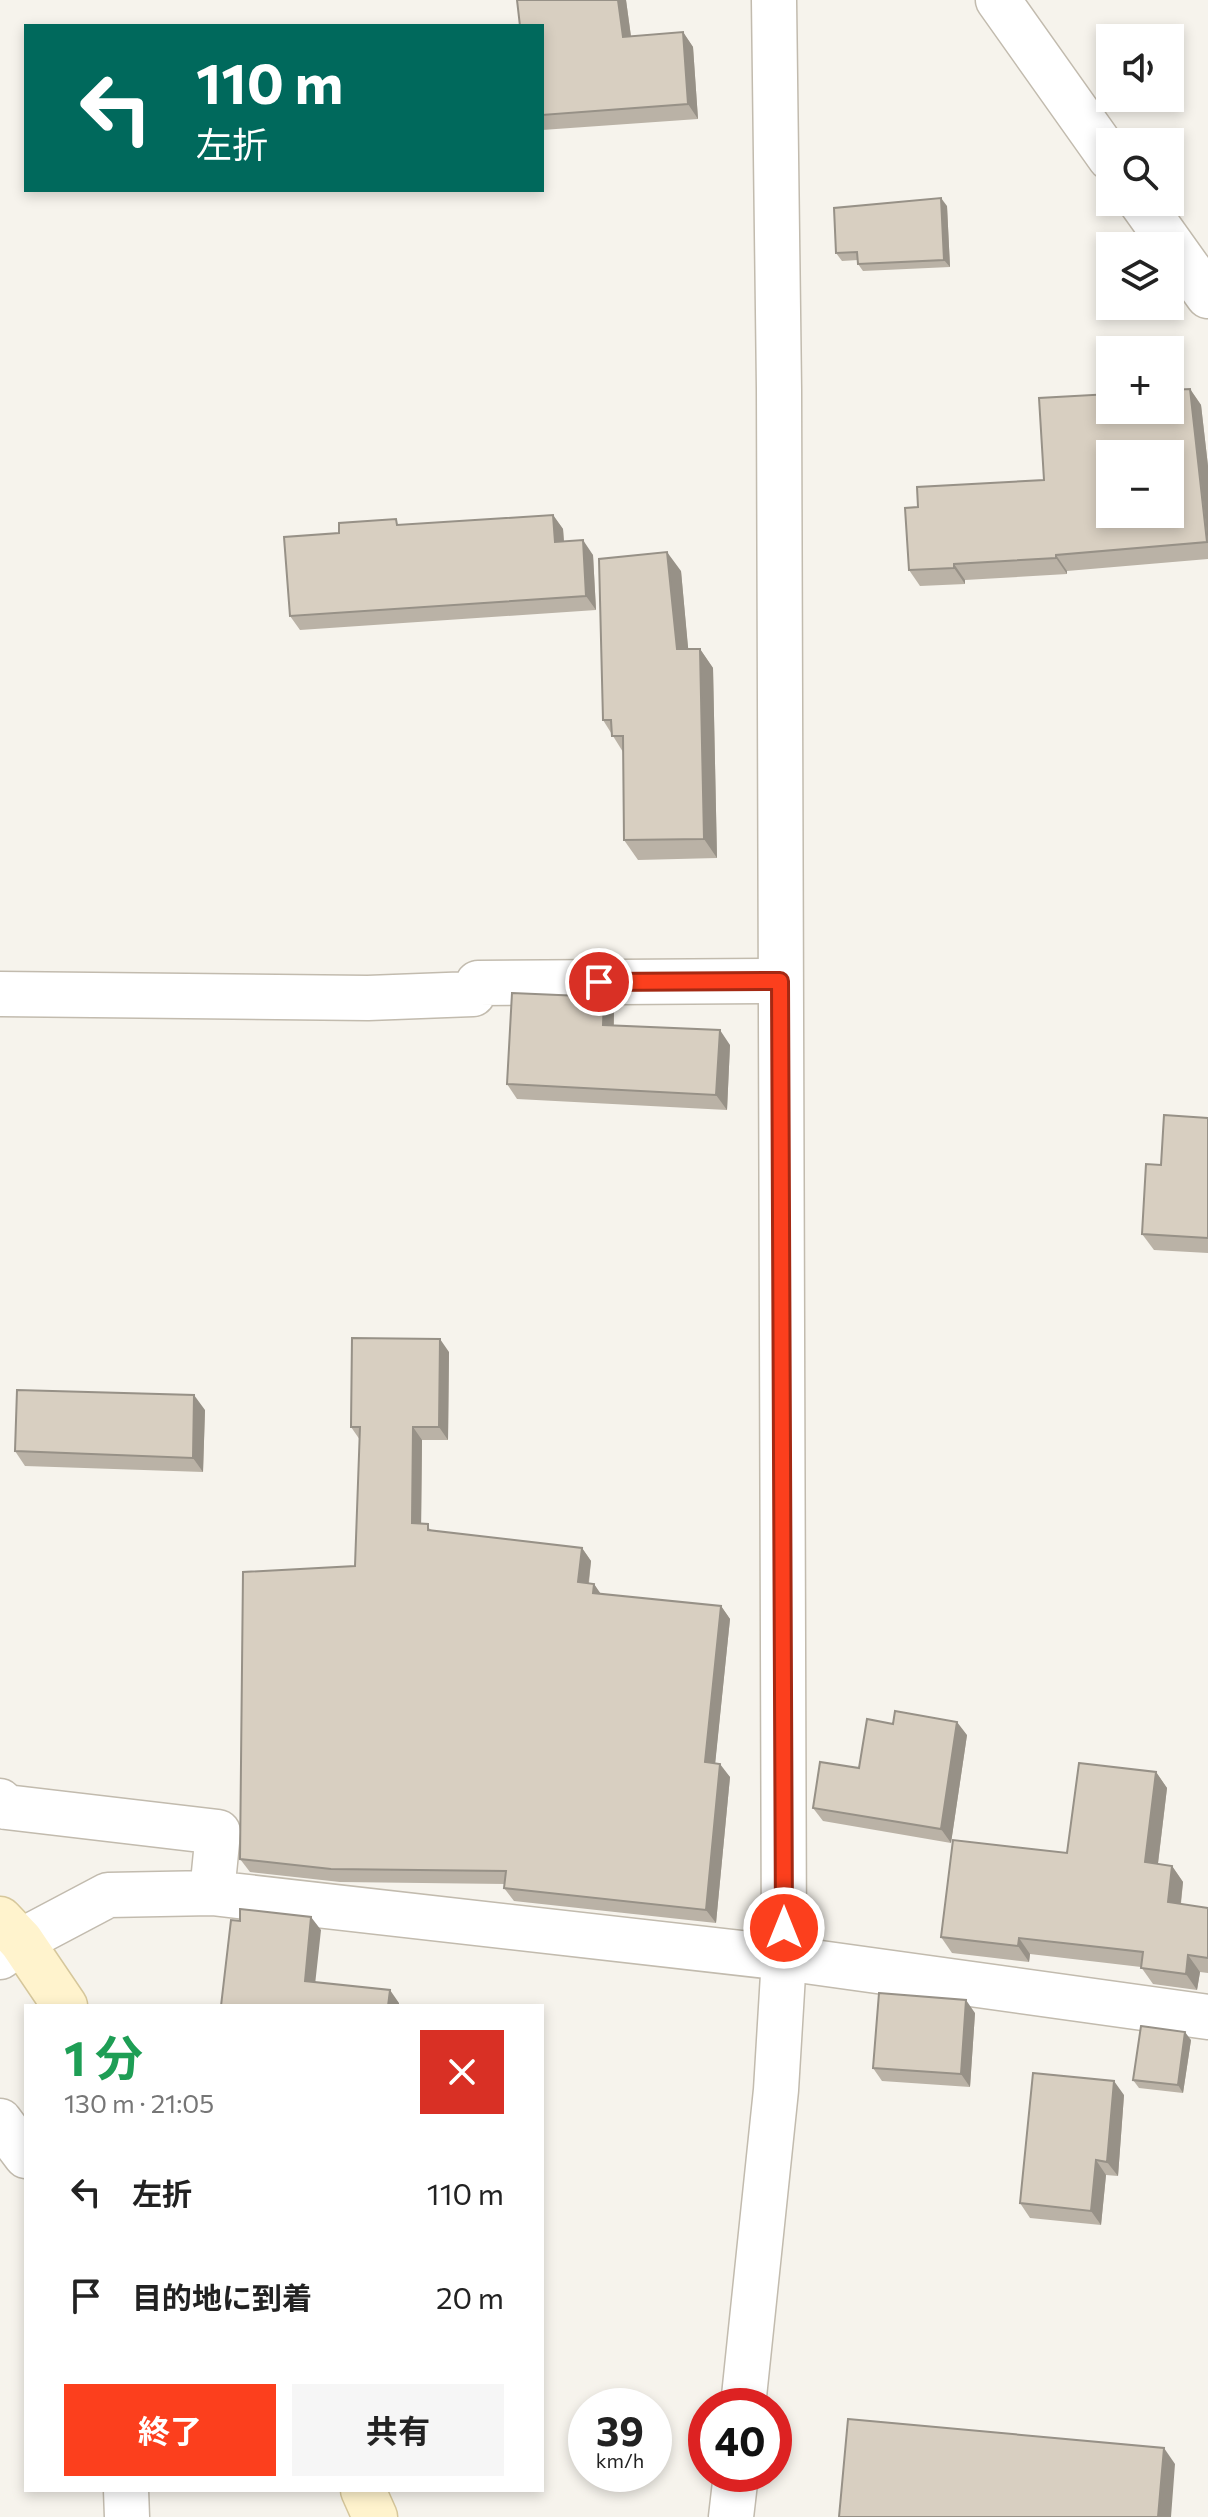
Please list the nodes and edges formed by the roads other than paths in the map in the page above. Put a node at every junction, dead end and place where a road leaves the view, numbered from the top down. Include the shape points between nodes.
1 (774, 0) edge
2 (998, 0) edge
3 (1096, 138) edge
4 (1151, 216) edge
5 (1208, 296) edge
6 (780, 981) junction
7 (0, 994) edge
8 (0, 1801) edge
9 (212, 1893) junction
10 (7, 1939) edge
11 (784, 1958) junction
12 (63, 2004) edge
13 (1208, 2017) edge
14 (0, 2121) edge
15 (24, 2153) edge
16 (745, 2388) edge
17 (126, 2492) edge
18 (364, 2492) edge
19 (734, 2492) edge
20 (127, 2517) edge
21 (375, 2517) edge
22 (731, 2517) edge

1 - 6 street
2 - 3 street
4 - 5 street
6 - 7 street via 478,983 473,994 368,998
6 - 11 street
8 - 9 street via 6,1807 218,1832
9 - 10 street via 108,1895
9 - 11 street
10 - 12 main road
11 - 13 street
11 - 16 street
14 - 15 street
17 - 20 street
18 - 21 main road
19 - 22 street

